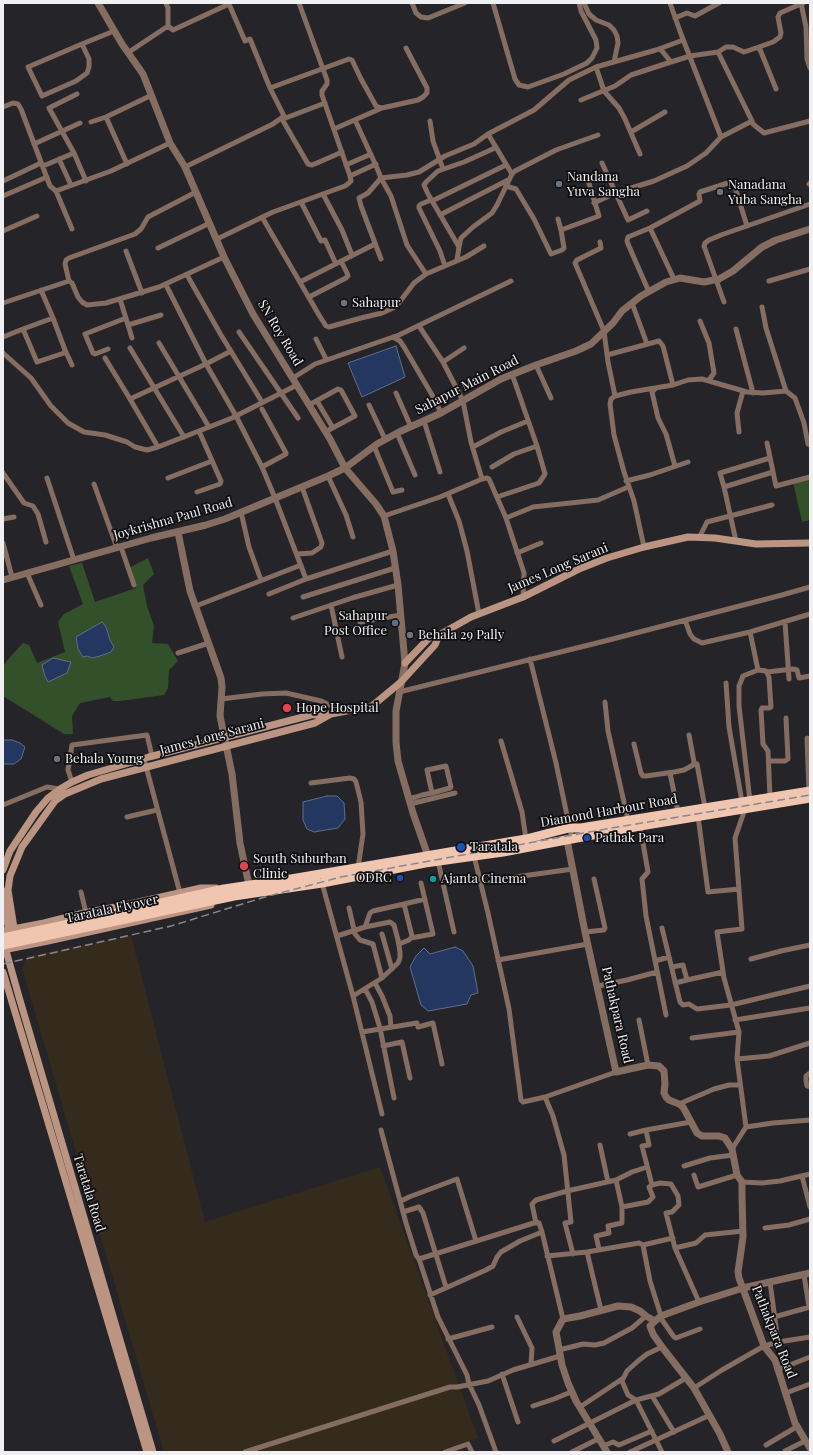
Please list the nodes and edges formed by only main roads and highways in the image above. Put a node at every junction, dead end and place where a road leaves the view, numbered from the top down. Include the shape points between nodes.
1 (810, 544) edge
2 (439, 635) junction
3 (405, 663) road end
4 (331, 714) junction
5 (810, 794) edge
6 (745, 804) junction
7 (25, 834) junction
8 (3, 870) edge
9 (6, 877) edge
10 (224, 888) joint
11 (250, 889) junction
12 (3, 891) edge
13 (184, 895) junction
14 (226, 898) junction
15 (6, 933) edge
16 (8, 948) edge
17 (3, 972) edge
18 (146, 1452) edge
19 (153, 1452) edge

1 - 2 main road, James Long Sarani via 756,544 688,537 644,547 579,569
2 - 3 main road, James Long Sarani via 430,637
2 - 4 main road, James Long Sarani via 434,645 401,682 372,706
4 - 7 main road, James Long Sarani via 315,723 101,778 55,801
4 - 7 main road via 311,715 88,775 48,798 36,812
5 - 6 highway, Diamond Harbour Road
5 - 6 highway, Diamond Harbour Road via 770,798
6 - 11 highway, Diamond Harbour Road via 698,816 322,883
6 - 11 highway, Diamond Harbour Road via 569,828 526,839 291,879
7 - 8 main road via 10,852
7 - 9 main road, James Long Sarani via 22,846
9 - 15 main road, James Long Sarani
10 - 11 highway, Diamond Harbour Road
10 - 13 highway, Taratala Flyover
11 - 14 highway, Diamond Harbour Road
12 - 15 main road
13 - 15 main road via 86,913
13 - 15 highway, Taratala Flyover, bridge via 60,926
14 - 16 highway, Taratala Flyover, bridge
14 - 16 main road via 217,904 195,910
15 - 16 main road, Taratala Road
15 - 16 main road
16 - 19 main road, Taratala Road via 19,997
17 - 18 main road

